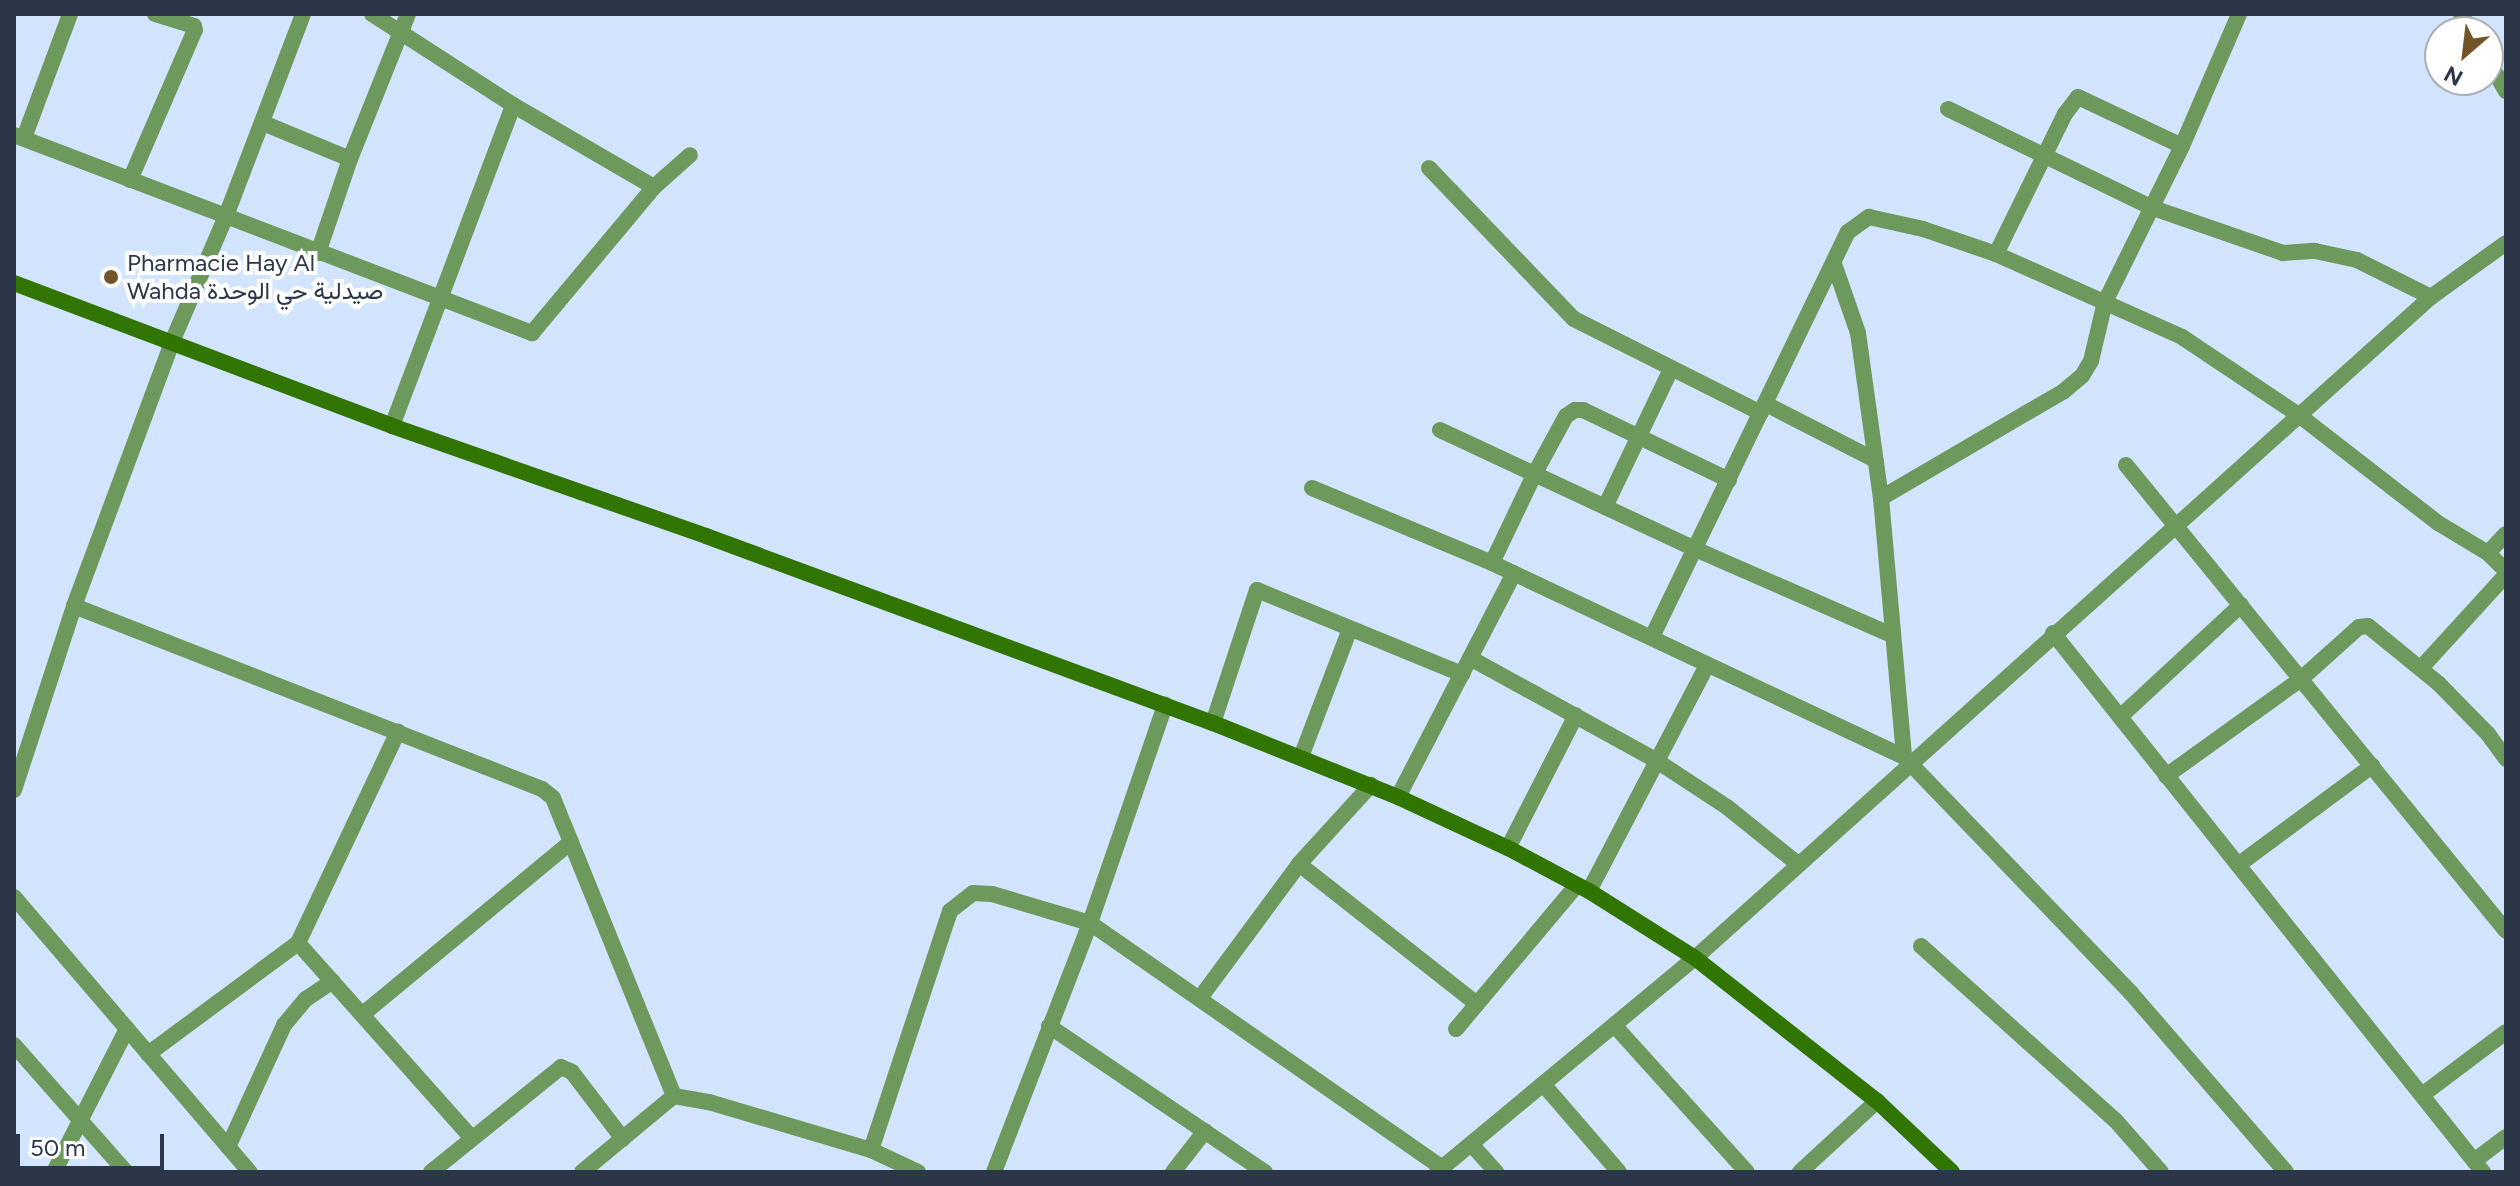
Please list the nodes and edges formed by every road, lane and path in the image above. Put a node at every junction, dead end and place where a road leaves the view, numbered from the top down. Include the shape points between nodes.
1 (70, 14) edge
2 (155, 14) edge
3 (303, 14) edge
4 (372, 14) edge
5 (408, 14) edge
6 (2239, 14) edge
7 (400, 31) junction
8 (513, 105) junction
9 (1948, 109) dead end
10 (263, 123) junction
11 (19, 137) edge
12 (2182, 146) junction
13 (690, 155) dead end
14 (2045, 155) junction
15 (350, 159) junction
16 (1429, 168) dead end
17 (130, 180) junction
18 (654, 187) junction
19 (2153, 208) junction
20 (226, 216) junction
21 (2506, 243) edge
22 (318, 253) junction
23 (1996, 254) junction
24 (1834, 264) junction
25 (14, 283) edge
26 (2431, 297) junction
27 (440, 299) junction
28 (2105, 302) junction
29 (172, 342) junction
30 (1671, 369) junction
31 (1763, 408) junction
32 (2300, 416) junction
33 (392, 426) junction
34 (1440, 430) dead end
35 (1639, 436) junction
36 (1875, 460) junction
37 (2126, 465) dead end
38 (1535, 473) junction
39 (1729, 480) junction
40 (1312, 488) dead end
41 (1881, 498) junction
42 (1605, 507) junction
43 (2175, 525) junction
44 (2506, 534) edge
45 (1695, 549) junction
46 (2488, 553) junction
47 (1492, 563) junction
48 (1514, 573) junction
49 (2506, 573) edge
50 (2241, 605) junction
51 (74, 606) junction
52 (1350, 629) junction
53 (2053, 633) junction
54 (1892, 635) junction
55 (1652, 637) junction
56 (1470, 658) junction
57 (1707, 665) junction
58 (2421, 668) junction
59 (1462, 674) junction
60 (2301, 679) junction
61 (1165, 705) junction
62 (1576, 715) junction
63 (2120, 717) junction
64 (1213, 723) junction
65 (398, 731) junction
66 (1301, 757) junction
67 (1907, 759) junction
68 (2506, 759) edge
69 (1657, 761) junction
70 (2372, 766) junction
71 (2166, 776) junction
72 (1371, 785) junction
73 (14, 790) edge
74 (1398, 797) junction
75 (571, 842) junction
76 (1508, 848) junction
77 (1299, 864) junction
78 (1798, 864) junction
79 (2238, 865) junction
80 (1583, 888) junction
81 (14, 897) edge
82 (1090, 923) junction
83 (2504, 924) edge
84 (298, 943) junction
85 (1921, 946) dead end
86 (1695, 958) junction
87 (333, 981) junction
88 (1200, 998) junction
89 (1477, 1004) junction
90 (363, 1014) junction
91 (1614, 1025) junction
92 (1049, 1026) junction
93 (127, 1029) junction
94 (1456, 1029) dead end
95 (2506, 1032) edge
96 (14, 1045) edge
97 (148, 1054) junction
98 (1543, 1084) junction
99 (2422, 1095) junction
100 (674, 1096) junction
101 (1877, 1101) junction
102 (80, 1119) junction
103 (1205, 1131) junction
104 (2506, 1137) edge
105 (472, 1138) junction
106 (623, 1139) junction
107 (1471, 1144) junction
108 (228, 1147) junction
109 (871, 1150) junction
110 (2479, 1166) edge
111 (1439, 1170) edge
112 (54, 1172) edge
113 (126, 1172) edge
114 (250, 1172) edge
115 (431, 1172) edge
116 (582, 1172) edge
117 (918, 1172) edge
118 (994, 1172) edge
119 (1173, 1172) edge
120 (1265, 1172) edge
121 (1496, 1172) edge
122 (1619, 1172) edge
123 (1747, 1172) edge
124 (1800, 1172) edge
125 (1952, 1172) edge
126 (2161, 1172) edge
127 (2286, 1172) edge

1 - 11 street
2 - 17 street via 195,30
3 - 10 street
4 - 7 street
5 - 7 street
6 - 12 street
7 - 8 street
7 - 15 street
8 - 18 street
8 - 27 street
9 - 14 street
10 - 15 street
10 - 20 street
11 - 17 street
12 - 14 street via 2082,96 2065,114
12 - 19 street
13 - 18 street
14 - 19 street
14 - 23 street
15 - 22 street
16 - 30 street via 1574,319
17 - 20 street
18 - 27 street via 532,333
19 - 26 street via 2283,253 2315,251 2357,260
19 - 28 street
20 - 22 street
20 - 29 street
21 - 26 street
22 - 27 street
23 - 24 street via 1869,217 1848,232
23 - 28 street
24 - 31 street
24 - 36 street via 1858,333
25 - 29 street
26 - 32 street
27 - 33 street
28 - 32 street via 2182,337
28 - 41 street via 2091,361 2082,376
29 - 33 street
29 - 51 street
30 - 31 street
30 - 35 street
31 - 36 street
31 - 39 street
32 - 43 street
32 - 46 street via 2438,523
33 - 61 street
34 - 38 street
35 - 38 street via 1575,410 1566,416
35 - 39 street
35 - 42 street
36 - 41 street
37 - 43 street
38 - 42 street
38 - 47 street
39 - 45 street
40 - 47 street
41 - 54 street
42 - 45 street
43 - 50 street
43 - 53 street
44 - 46 street
45 - 54 street
45 - 55 street
46 - 49 street
47 - 48 street
48 - 55 street
48 - 56 street
49 - 58 street
50 - 60 street
50 - 63 street
51 - 65 street
51 - 73 street
52 - 59 street
52 - 64 street via 1257,590
52 - 66 street
53 - 63 street
53 - 67 street
54 - 67 street
55 - 57 street
56 - 59 street
56 - 62 street
57 - 67 street
57 - 69 street
58 - 60 street via 2368,626 2359,627
58 - 68 street
59 - 74 street
60 - 70 street
60 - 71 street
61 - 64 street
61 - 82 street
62 - 69 street
62 - 76 street
63 - 71 street
64 - 66 street
65 - 75 street via 542,789 553,798
65 - 84 street
66 - 72 street
67 - 78 street
67 - 127 street via 2131,993
69 - 78 street via 1727,807
69 - 80 street
70 - 79 street
70 - 83 street
71 - 79 street
72 - 74 street
72 - 77 street
74 - 76 street
75 - 90 street
75 - 100 street
76 - 80 street
77 - 88 street
77 - 89 street
78 - 86 street
79 - 99 street
80 - 86 street
80 - 89 street
81 - 93 street
82 - 88 street
82 - 92 street
82 - 109 street via 992,894 973,893 960,900 950,911
84 - 87 street
84 - 97 street
85 - 126 street via 2116,1121
86 - 91 street
86 - 101 street
87 - 90 street
87 - 108 street via 306,999 284,1025
88 - 111 street
89 - 94 street
90 - 105 street
91 - 98 street
91 - 123 street
92 - 103 street
92 - 118 street
93 - 97 street
93 - 102 street
95 - 99 street
96 - 102 street
97 - 108 street
98 - 107 street
98 - 122 street
99 - 110 street
100 - 106 street
100 - 109 street
101 - 124 street
101 - 125 street
102 - 112 street
102 - 113 street
103 - 119 street
103 - 120 street
104 - 110 street
105 - 106 street via 561,1067 572,1072
105 - 115 street
106 - 116 street
107 - 111 street
107 - 121 street
108 - 114 street
109 - 117 street

